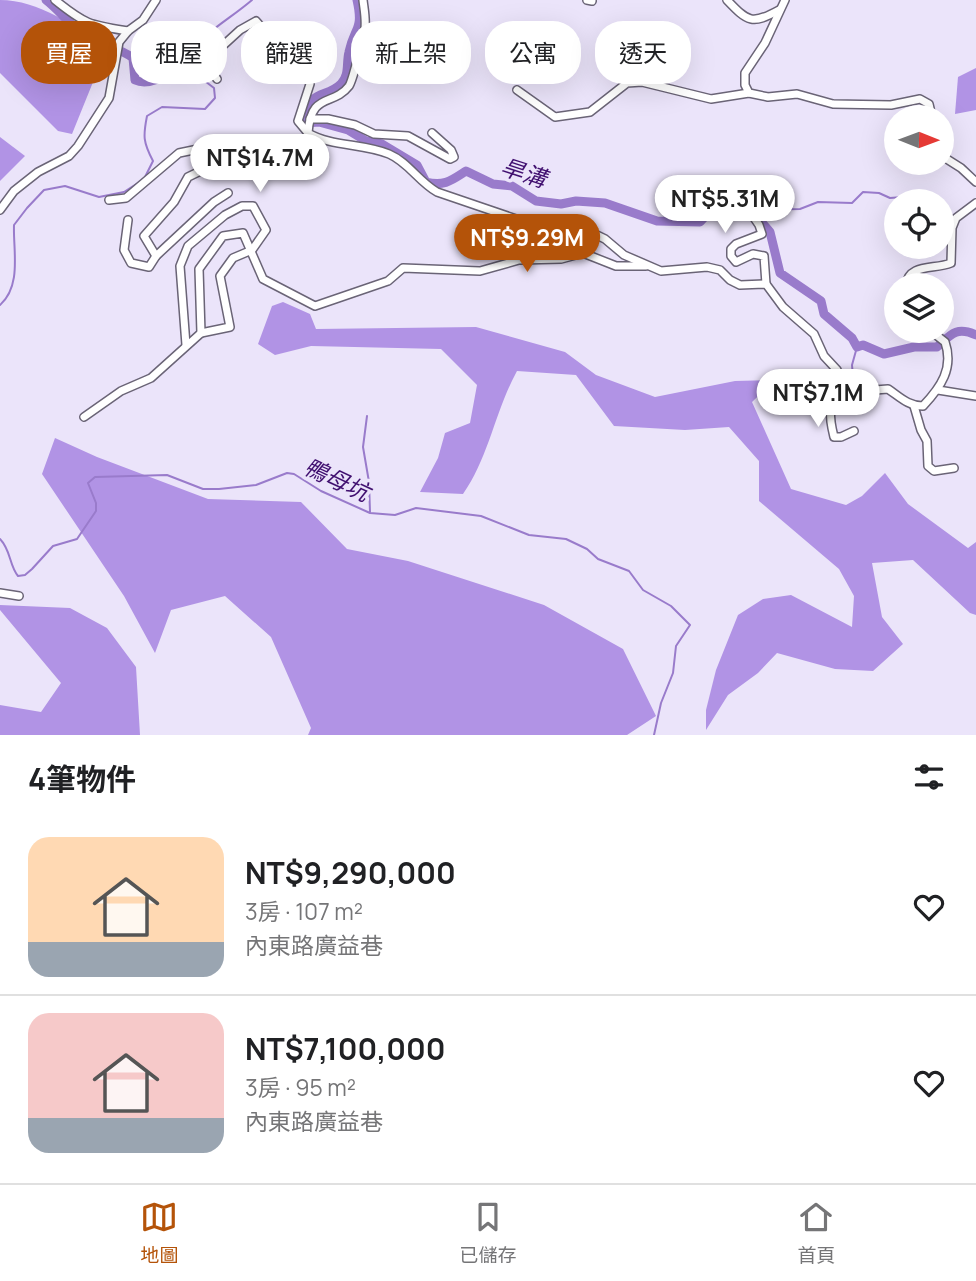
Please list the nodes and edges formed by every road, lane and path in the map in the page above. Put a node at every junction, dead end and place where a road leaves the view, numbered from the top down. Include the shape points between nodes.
1 (55, 0) edge
2 (156, 0) edge
3 (363, 0) edge
4 (587, 0) edge
5 (727, 0) edge
6 (785, 0) edge
7 (592, 1) edge
8 (779, 10) junction
9 (128, 31) junction
10 (227, 42) edge
11 (517, 90) dead end
12 (749, 93) junction
13 (891, 105) edge
14 (891, 105) edge
15 (929, 105) edge
16 (310, 119) junction
17 (308, 133) junction
18 (432, 133) dead end
19 (954, 164) edge
20 (976, 182) edge
21 (755, 183) dead end
22 (228, 193) dead end
23 (109, 200) dead end
24 (976, 203) edge
25 (0, 210) edge
26 (128, 220) dead end
27 (253, 250) junction
28 (156, 256) junction
29 (650, 266) junction
30 (912, 273) edge
31 (766, 284) junction
32 (201, 332) junction
33 (945, 343) edge
34 (186, 345) junction
35 (844, 389) junction
36 (938, 390) junction
37 (976, 396) edge
38 (914, 406) junction
39 (84, 417) dead end
40 (855, 431) dead end
41 (954, 468) dead end
42 (0, 593) edge
43 (19, 596) dead end

1 - 9 street via 90,25
2 - 9 street via 143,20
3 - 16 street via 365,28 351,83 319,102
4 - 7 street
5 - 8 street via 753,21
6 - 8 street
8 - 12 street via 745,74
9 - 25 street via 117,47 108,97 78,146 14,191
10 - 17 street via 256,21 282,51 309,67 310,84 298,121
11 - 12 street via 555,117 590,112 627,83 642,82 711,99
12 - 13 street via 768,97 797,94 833,104
14 - 15 street via 920,99
16 - 17 street
16 - 18 street via 355,125 374,134 408,136 454,157
17 - 29 street via 391,155 425,186 485,209 522,221 574,224
19 - 20 street
21 - 31 street via 748,188 748,209 762,234 736,244 731,256 736,262 753,254 764,256
22 - 28 street
23 - 28 street via 126,198 179,153 216,148 219,162 188,177 174,202 144,236
24 - 30 street via 956,218 951,263
26 - 28 street via 124,250 131,263 149,267
27 - 29 street via 263,279 316,306 388,281 403,268 480,271 519,260 561,259 583,253 615,266
27 - 32 street via 233,258 220,276 230,327
27 - 32 street via 243,233 223,236 199,269
27 - 34 street via 266,230 248,205 225,215 188,246 180,266
29 - 31 street via 661,271 708,267 740,285
31 - 35 street via 783,307 814,334
32 - 34 street
33 - 36 street via 945,380
34 - 39 street via 151,378 121,391
35 - 38 street via 861,398 888,389
35 - 40 street via 833,397 830,423 834,438
36 - 37 street
36 - 38 street via 923,406
38 - 41 street via 927,441 928,466 934,471
42 - 43 street

